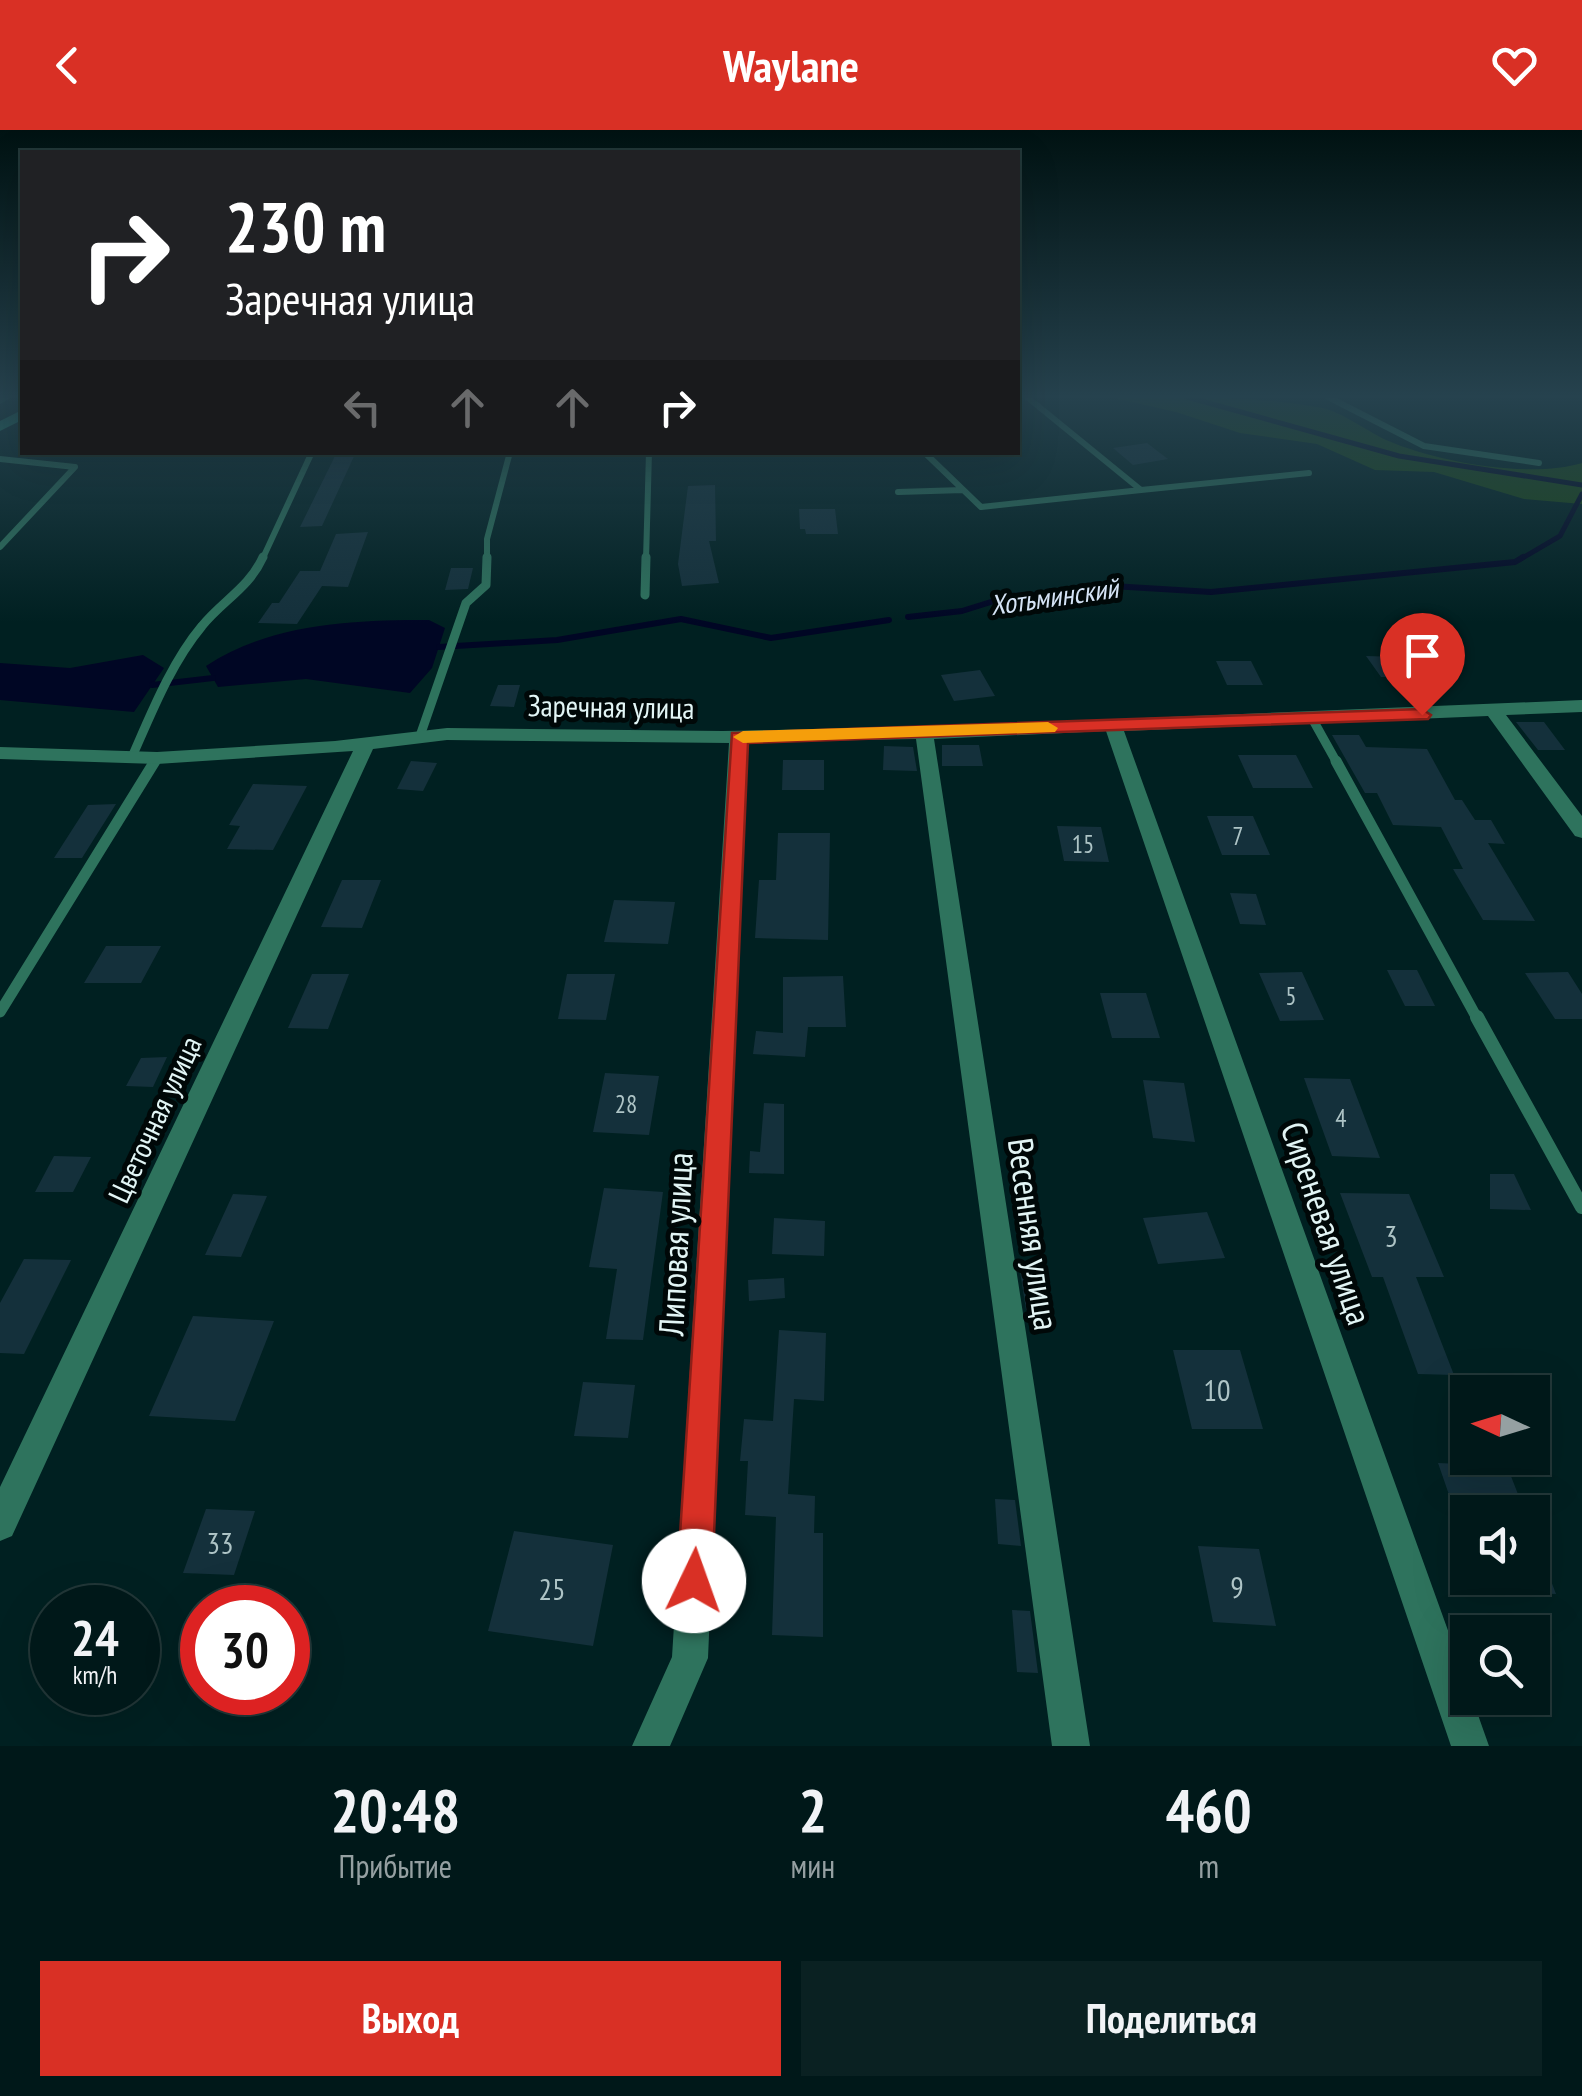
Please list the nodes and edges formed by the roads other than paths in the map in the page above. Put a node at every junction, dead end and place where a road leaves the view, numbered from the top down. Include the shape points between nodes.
1 (69, 472) edge
2 (302, 472) edge
3 (505, 472) edge
4 (648, 472) edge
5 (945, 472) edge
6 (1120, 472) edge
7 (1308, 474) dead end
8 (963, 490) junction
9 (1141, 490) junction
10 (898, 492) dead end
11 (0, 547) edge
12 (645, 594) dead end
13 (1582, 706) edge
14 (1494, 712) junction
15 (1313, 720) junction
16 (1114, 725) junction
17 (924, 733) junction
18 (420, 736) junction
19 (739, 737) junction
20 (367, 742) junction
21 (0, 752) edge
22 (132, 756) junction
23 (157, 758) junction
24 (1582, 831) edge
25 (0, 1012) edge
26 (1582, 1207) edge
27 (0, 1524) edge
28 (652, 1746) edge
29 (1071, 1746) edge
30 (1470, 1746) edge

1 - 11 lane
2 - 22 lane via 253,578 202,628
3 - 18 lane via 487,538 486,584 466,604
4 - 12 lane
5 - 8 lane
6 - 9 lane
7 - 9 lane
8 - 9 lane via 981,507
8 - 10 lane
13 - 14 street, Заречная улица
14 - 15 street, Заречная улица
14 - 24 street
15 - 16 street, Заречная улица
15 - 26 lane
16 - 17 street, Заречная улица
16 - 30 street, Сиреневая улица
17 - 19 street, Заречная улица
17 - 29 street, Весенняя улица
18 - 19 street, Заречная улица
18 - 20 street, Заречная улица
19 - 28 street, Липовая улица via 690,1658
20 - 23 street, Заречная улица
20 - 27 street, Цветочная улица
21 - 22 street, Заречная улица
22 - 23 street, Заречная улица
23 - 25 lane

